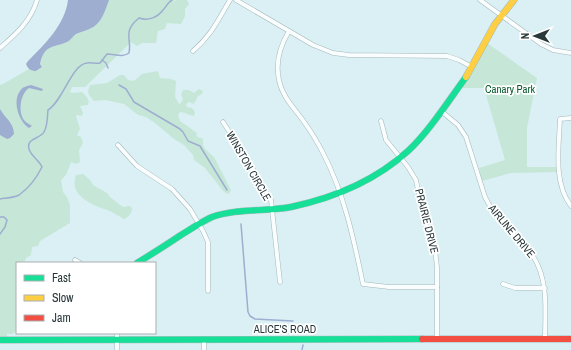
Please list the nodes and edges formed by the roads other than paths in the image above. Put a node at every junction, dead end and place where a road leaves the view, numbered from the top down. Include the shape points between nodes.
1 (37, 0) edge
2 (230, 0) edge
3 (236, 0) edge
4 (480, 0) edge
5 (514, 0) edge
6 (501, 15) junction
7 (289, 30) junction
8 (0, 48) edge
9 (193, 51) dead end
10 (571, 53) edge
11 (472, 67) junction
12 (441, 111) junction
13 (571, 118) edge
14 (381, 121) dead end
15 (224, 122) dead end
16 (118, 145) dead end
17 (400, 158) junction
18 (339, 193) junction
19 (571, 206) edge
20 (272, 209) junction
21 (199, 224) junction
22 (75, 260) dead end
23 (78, 262) edge
24 (139, 262) edge
25 (280, 282) dead end
26 (503, 284) dead end
27 (437, 287) junction
28 (545, 288) junction
29 (208, 291) dead end
30 (117, 336) edge
31 (437, 338) junction
32 (204, 339) junction
33 (545, 339) junction
34 (571, 339) edge
35 (0, 340) edge
36 (117, 350) edge
37 (204, 350) edge

1 - 8 street via 27,21
2 - 9 street via 210,35
3 - 7 street
4 - 6 street
5 - 6 main road
6 - 10 street via 541,44 553,50
6 - 11 main road
7 - 11 street via 318,48 333,53 447,56
7 - 18 street via 278,58 279,81 286,99 320,146
11 - 12 main road
12 - 17 main road via 423,135
12 - 28 street, AIRLINE DRIVE via 458,125 466,137 488,204 533,256 542,271
13 - 19 street via 560,119 559,179
14 - 17 street, PRAIRIE DRIVE via 386,140
15 - 20 street, WINSTON CIRCLE via 268,196
16 - 21 street via 137,166 179,195
17 - 18 main road via 364,182
17 - 27 street, PRAIRIE DRIVE via 412,173 418,187 424,221 436,253
18 - 20 main road via 298,205
18 - 27 street via 352,234 363,284 389,288
20 - 21 main road via 230,212
20 - 25 street, WINSTON CIRCLE
21 - 24 main road
21 - 29 street via 206,236 208,247
22 - 23 street
26 - 28 street via 515,288
27 - 31 street, PRAIRIE DRIVE
28 - 33 street, AIRLINE DRIVE
30 - 32 main road, ALICE'S ROAD
30 - 35 main road, ALICE'S ROAD
30 - 36 street
31 - 32 main road, ALICE'S ROAD
31 - 33 main road, ALICE'S ROAD
32 - 37 street
33 - 34 main road, ALICE'S ROAD

